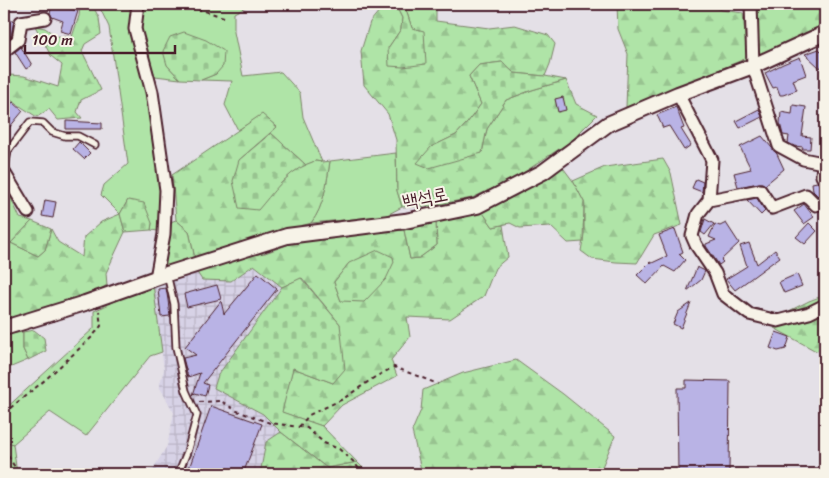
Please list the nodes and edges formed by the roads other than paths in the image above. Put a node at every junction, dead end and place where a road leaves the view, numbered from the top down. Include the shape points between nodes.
1 (138, 4) edge
2 (751, 4) edge
3 (45, 18) dead end
4 (825, 33) edge
5 (4, 51) edge
6 (753, 66) junction
7 (678, 94) junction
8 (95, 145) dead end
9 (4, 171) edge
10 (825, 180) edge
11 (709, 200) junction
12 (825, 202) edge
13 (28, 212) dead end
14 (162, 276) junction
15 (825, 305) edge
16 (4, 328) edge
17 (178, 474) edge

1 - 14 street via 136,29 152,92 166,190
2 - 6 street
3 - 5 street via 21,22 18,40
4 - 6 street, 백석로
6 - 7 street, 백석로
6 - 10 street via 779,146 803,159 823,163 822,176
7 - 11 street via 712,160
7 - 14 street, 백석로 via 608,124 542,172 477,206 405,220 287,236
8 - 9 lane via 78,136 52,132 42,123 30,122 8,151
9 - 13 street
11 - 12 street via 760,190 772,208 806,195 816,205
11 - 15 street via 698,214 692,236 723,294 749,314 778,321
14 - 16 street, 백석로
14 - 17 lane via 174,304 176,347 186,391 197,415

